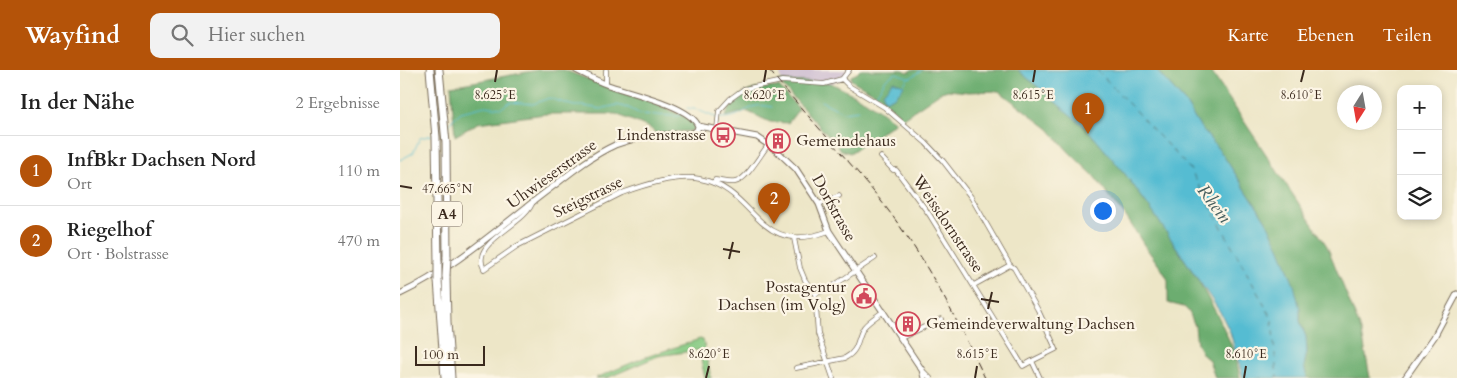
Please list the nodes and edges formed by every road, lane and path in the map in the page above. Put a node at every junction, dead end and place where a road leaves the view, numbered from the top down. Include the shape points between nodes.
1 (430, 70) edge
2 (439, 70) edge
3 (576, 70) edge
4 (606, 70) edge
5 (848, 70) edge
6 (842, 79) junction
7 (606, 84) junction
8 (698, 126) junction
9 (717, 129) junction
10 (769, 144) junction
11 (881, 157) dead end
12 (713, 183) junction
13 (839, 196) dead end
14 (533, 201) junction
15 (819, 204) junction
16 (829, 230) junction
17 (794, 238) junction
18 (875, 258) dead end
19 (1010, 265) junction
20 (856, 269) junction
21 (435, 278) junction
22 (974, 285) junction
23 (400, 294) edge
24 (815, 294) junction
25 (1457, 294) edge
26 (884, 311) junction
27 (941, 319) dead end
28 (901, 338) junction
29 (1032, 361) junction
30 (826, 362) junction
31 (796, 368) dead end
32 (922, 370) junction
33 (444, 378) edge
34 (452, 378) edge
35 (833, 378) edge
36 (924, 378) edge
37 (930, 378) edge
38 (1040, 378) edge
39 (1405, 378) edge

1 - 21 highway, A4, bridge via 437,177 438,263
2 - 34 highway, A4, bridge via 447,171 447,322
3 - 7 street
4 - 7 street
5 - 6 street
6 - 9 street via 824,84 782,81 753,86 738,93 718,112
6 - 19 street via 870,97 926,143 962,184
7 - 8 street via 677,108 692,117
8 - 9 street, Dorfstrasse
8 - 14 street, Uhwieserstrasse via 693,133 656,135 616,145 589,160
9 - 10 street, Dorfstrasse via 753,136
10 - 12 street via 739,181 715,180
10 - 15 street, Dorfstrasse via 796,169
11 - 22 street, Weissdornstrasse via 896,170 929,214
12 - 14 street, Steigstrasse via 698,178 680,178 622,193 517,246 484,269 483,251 530,209
12 - 17 street via 725,189 774,232
13 - 15 street
14 - 21 street, Uhwieserstrasse
15 - 16 street, Dorfstrasse
16 - 17 street
16 - 20 street, Dorfstrasse
17 - 24 street via 800,268
18 - 20 street
19 - 22 street
19 - 29 street via 1038,310 1056,349
20 - 24 street via 833,286
20 - 26 street, Dorfstrasse
21 - 23 street, Uhwieserstrasse
21 - 33 highway, A4
22 - 29 street, Weissdornstrasse via 1023,366
24 - 30 street via 818,334
25 - 39 street via 1434,337
26 - 28 street, Dorfstrasse
26 - 30 street via 864,327 852,354
27 - 28 street
28 - 32 street, Dorfstrasse
29 - 38 street
30 - 31 street
30 - 35 street
32 - 36 street, Dorfstrasse
32 - 37 street

